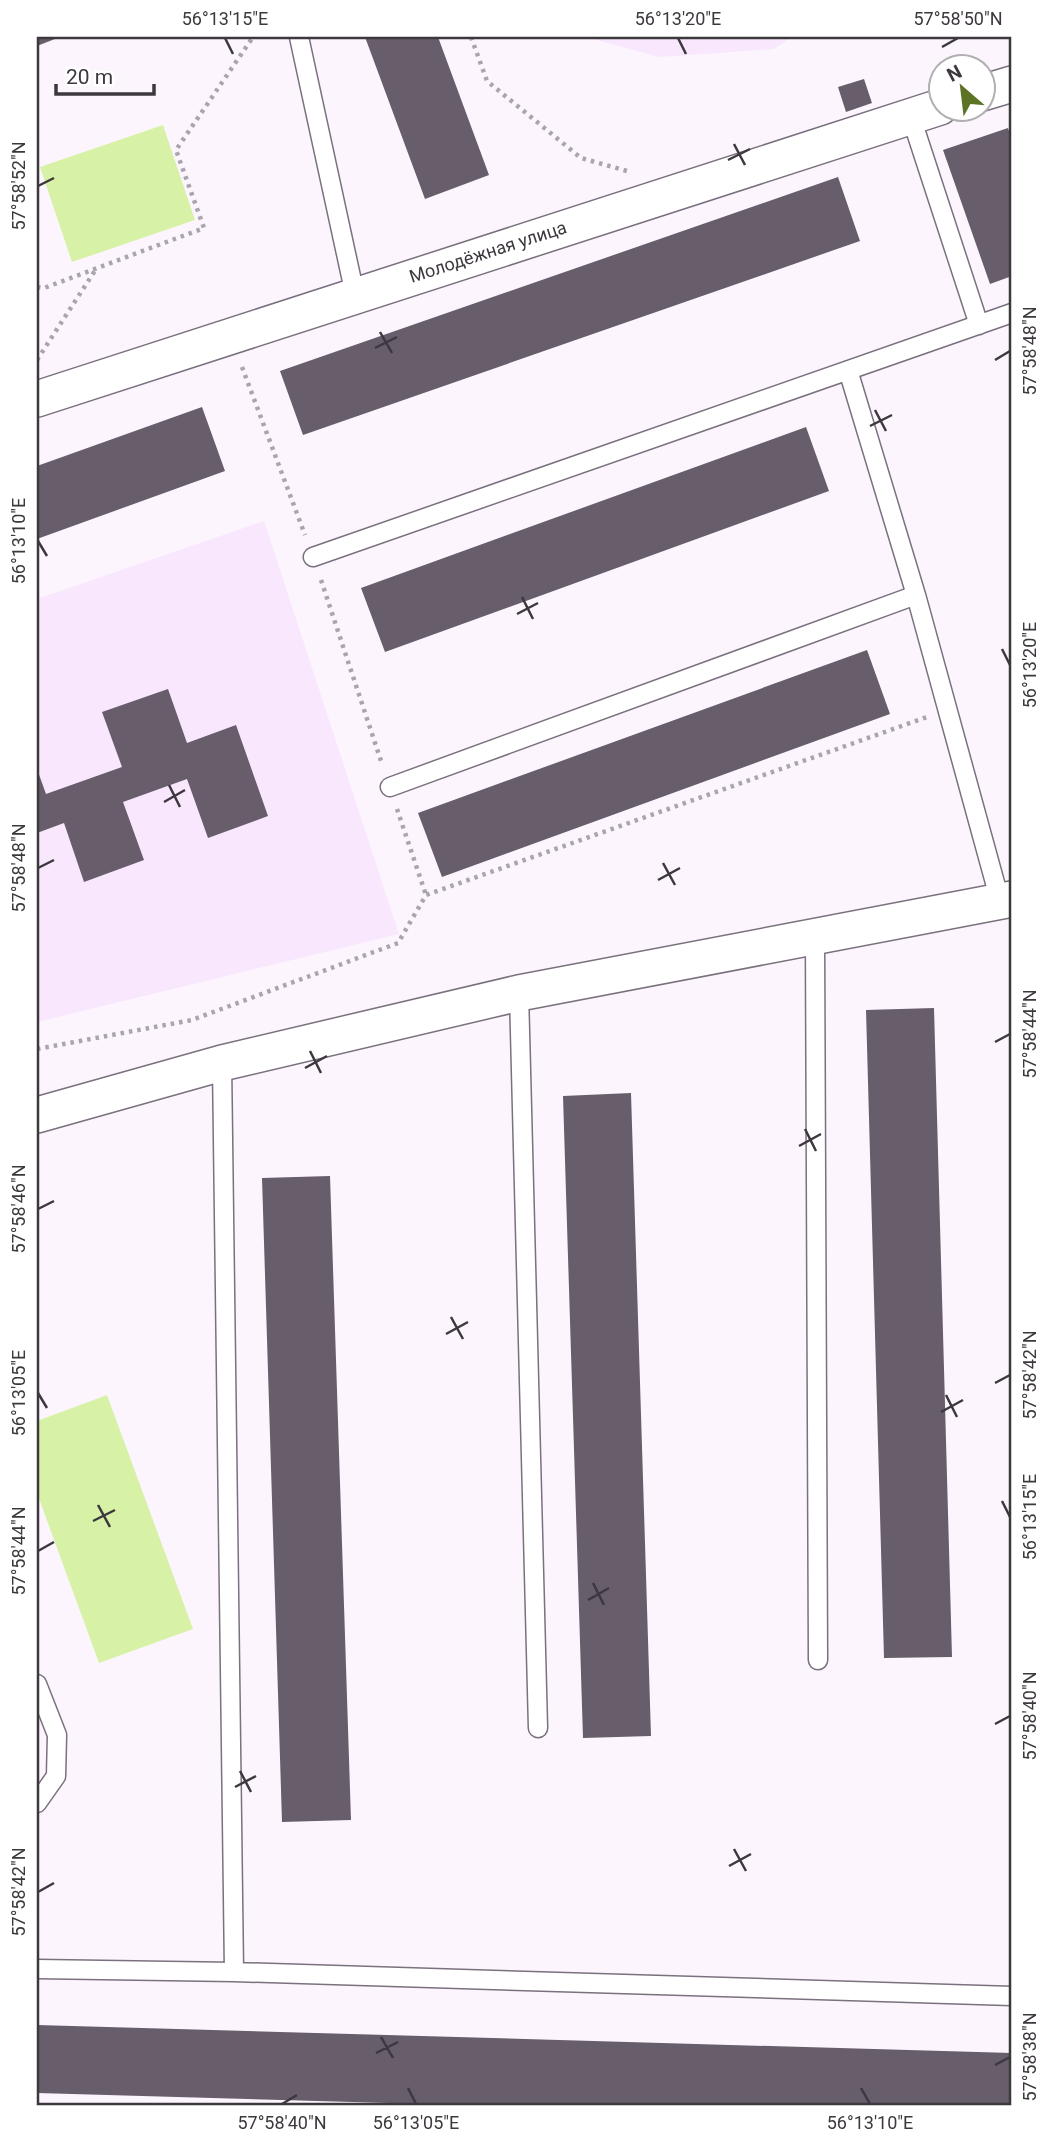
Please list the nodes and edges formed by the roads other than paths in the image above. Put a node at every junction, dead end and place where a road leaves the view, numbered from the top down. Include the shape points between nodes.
1 (299, 37) edge
2 (926, 112) edge
3 (928, 122) edge
4 (355, 295) junction
5 (1012, 313) edge
6 (979, 325) junction
7 (848, 370) junction
8 (37, 399) edge
9 (313, 557) road end
10 (916, 595) junction
11 (390, 787) road end
12 (1006, 900) edge
13 (815, 937) junction
14 (519, 993) junction
15 (222, 1063) junction
16 (37, 1115) edge
17 (818, 1660) dead end
18 (37, 1684) edge
19 (538, 1728) dead end
20 (37, 1803) edge
21 (37, 1969) edge
22 (234, 1972) junction
23 (1012, 1996) edge

1 - 4 lane
2 - 4 street, Молодёжная улица
3 - 6 lane
4 - 8 street, Молодёжная улица
5 - 6 lane
6 - 7 lane
7 - 9 lane
7 - 10 lane
10 - 11 lane
10 - 12 lane
12 - 13 street
13 - 14 street
13 - 17 lane
14 - 15 street
14 - 19 lane
15 - 16 street
15 - 22 lane
18 - 20 lane via 57,1735 56,1776
21 - 22 lane
22 - 23 lane

